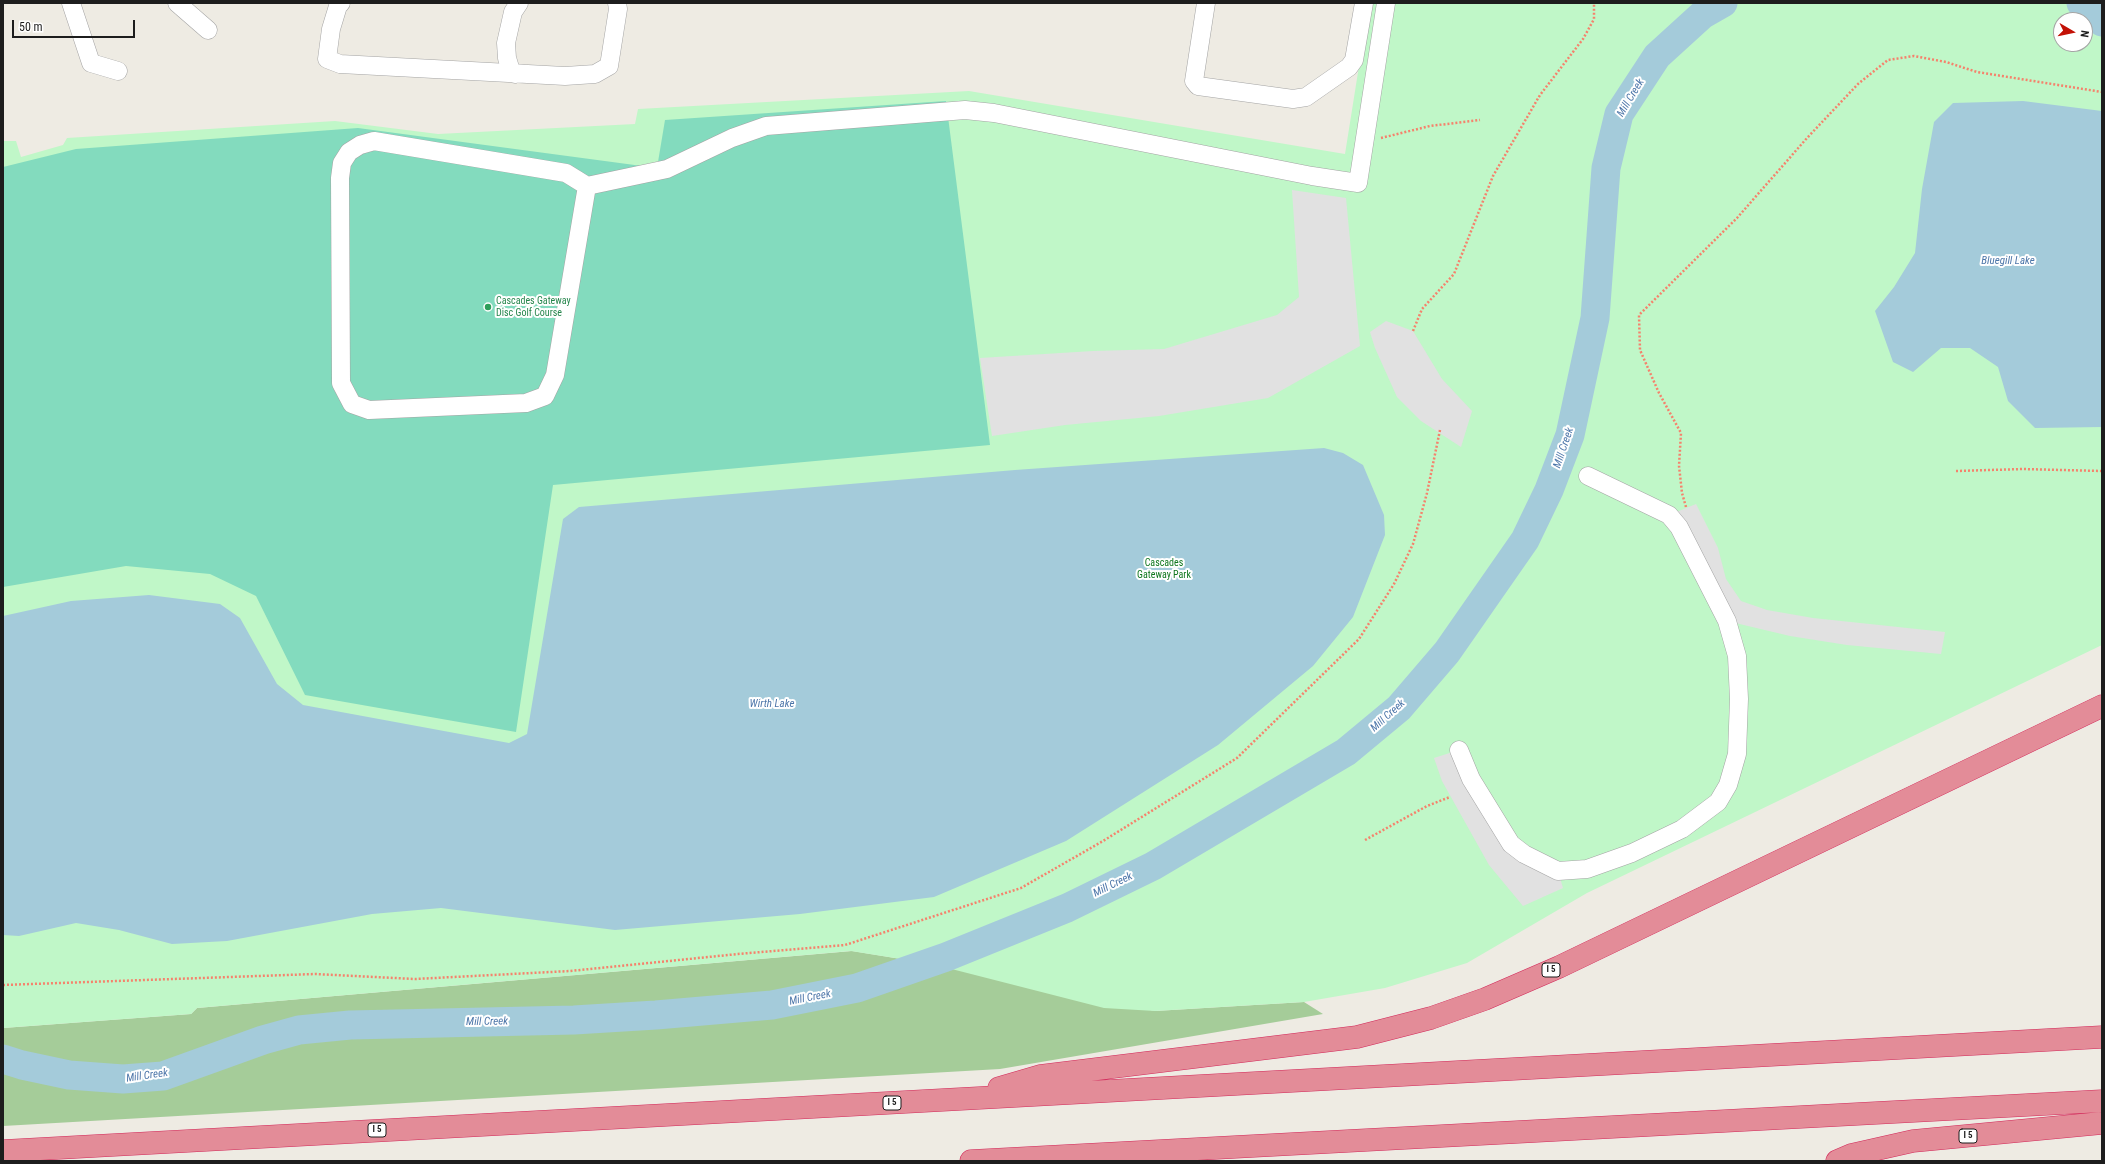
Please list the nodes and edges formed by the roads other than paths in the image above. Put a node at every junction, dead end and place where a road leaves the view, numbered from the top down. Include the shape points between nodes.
1 (71, 3) edge
2 (178, 3) edge
3 (341, 3) edge
4 (519, 3) edge
5 (617, 3) edge
6 (1206, 3) edge
7 (1364, 3) edge
8 (1386, 3) edge
9 (208, 30) dead end
10 (118, 71) dead end
11 (515, 74) junction
12 (587, 186) junction
13 (1588, 476) dead end
14 (2102, 706) edge
15 (1458, 750) dead end
16 (2102, 1037) edge
17 (957, 1099) junction
18 (2102, 1101) edge
19 (2102, 1123) edge
20 (3, 1151) edge
21 (980, 1160) edge
22 (971, 1161) edge
23 (985, 1161) edge
24 (1838, 1161) edge

1 - 10 street via 91,62
2 - 9 street
3 - 11 street via 331,29 327,59 340,64
4 - 11 street via 513,12 506,43 507,58 511,71
5 - 11 street via 609,66 595,74
6 - 7 street via 1194,81 1198,86 1293,99 1306,97 1349,67 1354,60
8 - 12 street via 1358,183 994,113 965,110 766,126 732,138 667,169
12 - 12 street via 566,173 374,141 349,152 342,163 340,178 341,383 352,404 377,410 526,403 544,396 555,375
13 - 15 street via 1669,515 1679,527 1727,621 1738,656 1739,699 1737,754 1728,785 1718,802 1682,830 1588,869 1558,871 1524,854 1511,844 1471,779
14 - 17 highway, I 5 via 1559,967 1485,999 1431,1018 1392,1030 1319,1043 1040,1076
16 - 17 highway, I 5
17 - 20 highway, I 5
18 - 21 highway
19 - 24 highway, I 5 via 1913,1141 1851,1155
21 - 22 highway
21 - 23 highway

